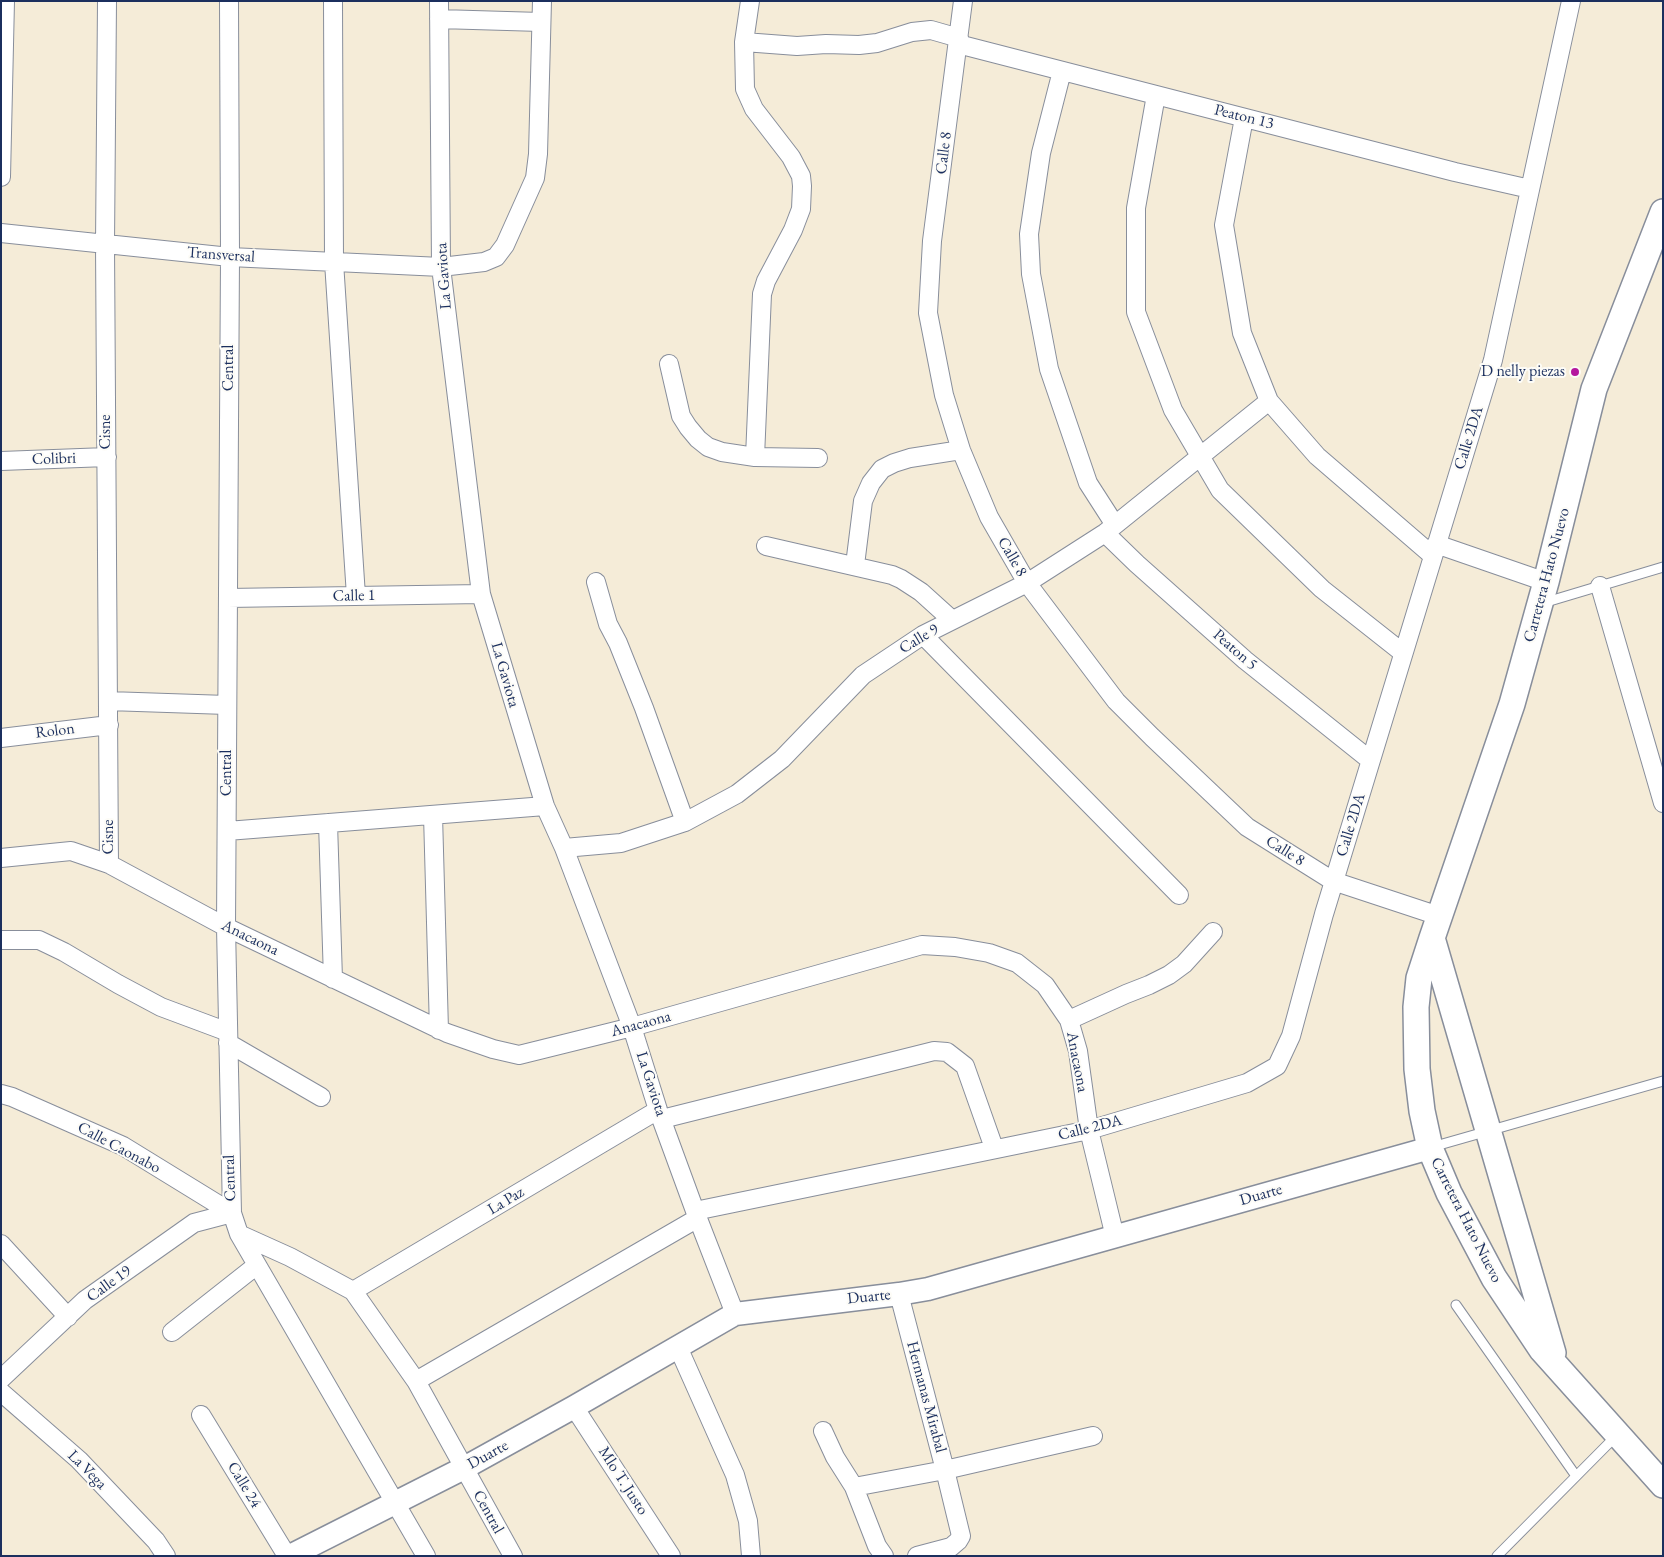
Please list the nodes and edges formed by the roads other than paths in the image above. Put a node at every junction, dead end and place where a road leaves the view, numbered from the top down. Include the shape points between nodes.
1 (5, 1) edge
2 (107, 1) edge
3 (229, 1) edge
4 (333, 1) edge
5 (542, 1) edge
6 (750, 1) edge
7 (963, 1) edge
8 (1570, 1) edge
9 (439, 10) edge
10 (541, 22) junction
11 (959, 41) junction
12 (744, 42) junction
13 (1062, 71) junction
14 (1156, 95) junction
15 (2, 98) edge
16 (1244, 118) junction
17 (1, 177) edge
18 (1530, 189) junction
19 (1663, 212) edge
20 (1, 233) edge
21 (105, 245) junction
22 (230, 257) junction
23 (334, 262) junction
24 (441, 267) junction
25 (669, 364) dead end
26 (1269, 401) junction
27 (961, 450) junction
28 (1200, 455) junction
29 (107, 457) junction
30 (755, 458) junction
31 (818, 458) dead end
32 (1, 461) edge
33 (1110, 529) junction
34 (766, 546) dead end
35 (1434, 550) junction
36 (854, 565) junction
37 (1663, 567) edge
38 (596, 582) dead end
39 (1027, 583) junction
40 (1600, 586) junction
41 (1543, 593) junction
42 (481, 594) junction
43 (356, 596) junction
44 (228, 598) junction
45 (952, 620) junction
46 (923, 634) junction
47 (1403, 652) junction
48 (108, 702) junction
49 (227, 705) junction
50 (109, 725) junction
51 (1, 738) edge
52 (1370, 760) junction
53 (1663, 803) edge
54 (545, 806) junction
55 (432, 815) junction
56 (685, 822) junction
57 (328, 823) junction
58 (227, 831) junction
59 (564, 848) junction
60 (1, 858) edge
61 (109, 864) junction
62 (1334, 881) junction
63 (1179, 895) dead end
64 (226, 927) junction
65 (1435, 927) junction
66 (1213, 932) dead end
67 (1, 940) edge
68 (333, 979) junction
69 (1069, 1020) junction
70 (632, 1027) junction
71 (439, 1030) junction
72 (228, 1037) junction
73 (1663, 1081) edge
74 (1, 1094) edge
75 (321, 1096) dead end
76 (660, 1114) junction
77 (1089, 1130) junction
78 (1489, 1130) junction
79 (994, 1148) junction
80 (1430, 1148) junction
81 (232, 1213) junction
82 (696, 1215) junction
83 (239, 1234) junction
84 (1115, 1237) junction
85 (1, 1244) edge
86 (257, 1265) junction
87 (353, 1291) junction
88 (899, 1294) junction
89 (1456, 1305) dead end
90 (735, 1314) junction
91 (68, 1317) junction
92 (172, 1332) dead end
93 (678, 1347) junction
94 (1557, 1368) junction
95 (1, 1379) edge
96 (416, 1381) junction
97 (1, 1392) edge
98 (574, 1407) junction
99 (201, 1415) dead end
100 (823, 1431) dead end
101 (1618, 1434) junction
102 (1093, 1436) dead end
103 (464, 1468) junction
104 (946, 1470) junction
105 (1576, 1476) junction
106 (1663, 1485) edge
107 (854, 1487) junction
108 (396, 1502) junction
109 (166, 1556) edge
110 (289, 1556) edge
111 (426, 1556) edge
112 (513, 1556) edge
113 (671, 1556) edge
114 (751, 1556) edge
115 (884, 1556) edge
116 (917, 1556) edge
117 (1496, 1556) edge

1 - 15 street
2 - 21 street, Cisne
3 - 22 street, Central
4 - 23 street
5 - 10 street
6 - 12 street
7 - 11 street, Calle 8
8 - 18 street, Calle 2DA
9 - 10 street
9 - 24 street, La Gaviota
10 - 24 street, Transversal via 538,154 536,178 530,193 496,257 484,262
11 - 12 street, Peaton 13 via 931,30 912,32 877,44 797,46
11 - 13 street, Peaton 13
11 - 27 street, Calle 8 via 932,241 928,313 944,395
12 - 30 street via 745,89 754,110 791,157 801,176 802,186 801,209 762,294
13 - 14 street, Peaton 13
13 - 33 street, Peaton 5 via 1040,162 1029,234 1031,274 1049,369 1088,483
14 - 16 street, Peaton 13
14 - 28 street via 1136,208 1136,312 1173,410
15 - 17 street
16 - 18 street, Peaton 13
16 - 26 street via 1224,225 1242,333
18 - 35 street, Calle 2DA via 1492,360
19 - 41 main road, Carretera Hato Nuevo via 1594,389
20 - 21 street, Transversal
21 - 22 street, Transversal
21 - 29 street, Cisne
22 - 23 street, Transversal
22 - 44 street, Central
23 - 24 street, Transversal
23 - 43 street
24 - 42 street, La Gaviota
25 - 30 street via 681,416 698,439 722,452
26 - 28 street, Calle 9
26 - 35 street via 1317,456
27 - 36 street via 910,458 882,469 871,483 863,502
27 - 39 street, Calle 8 via 989,517
28 - 33 street, Calle 9
28 - 47 street via 1220,490 1322,589
29 - 32 street, Colibri
29 - 48 street, Cisne
30 - 31 street
33 - 39 street, Calle 9
33 - 52 street, Peaton 5 via 1137,564 1245,660
34 - 36 street
35 - 41 street
35 - 47 street, Calle 2DA
36 - 45 street via 901,579
37 - 40 lane
38 - 56 street via 608,624 644,708
39 - 45 street, Calle 9
39 - 62 street, Calle 8 via 1116,701 1152,738 1247,827
40 - 41 lane
40 - 53 street
41 - 65 main road, Carretera Hato Nuevo via 1512,704
42 - 43 street, Calle 1
42 - 54 street, La Gaviota
43 - 44 street, Calle 1
44 - 49 street, Central
45 - 46 street, Calle 9
46 - 56 street, Calle 9 via 863,675 782,759 757,779 737,794
46 - 63 street
47 - 52 street, Calle 2DA
48 - 49 street
48 - 50 street, Cisne
49 - 58 street, Central
50 - 51 street, Rolon
50 - 61 street, Cisne
52 - 62 street, Calle 2DA
54 - 55 street
54 - 59 street, La Gaviota
55 - 57 street
55 - 71 street
56 - 59 street, Calle 9 via 621,843
57 - 58 street
57 - 68 street
58 - 64 street, Central
59 - 70 street, La Gaviota
60 - 61 street, Anacaona via 71,851
61 - 64 street, Anacaona
62 - 65 street, Calle 8
62 - 77 street, Calle 2DA via 1291,1036 1277,1066 1247,1083
64 - 68 street, Anacaona
64 - 72 street, Central
65 - 78 main road, Carretera Hato Nuevo
65 - 80 main road, Carretera Hato Nuevo via 1419,978 1416,1007 1417,1069
66 - 69 street via 1184,964 1169,974 1149,986
67 - 72 street via 39,940 161,1007
68 - 71 street, Anacaona
69 - 70 street, Anacaona via 1045,986 1017,963 989,953 922,945
69 - 77 street, Anacaona via 1078,1051
70 - 71 street, Anacaona via 518,1055
70 - 76 street, La Gaviota
72 - 75 street
72 - 81 street, Central
73 - 78 lane, Duarte
74 - 81 street, Calle Caonabo via 123,1146
76 - 79 street, La Paz via 934,1051 948,1052 964,1066
76 - 82 street, La Gaviota
76 - 87 street, La Paz
77 - 79 street, Calle 2DA
77 - 84 street, Anacaona
78 - 80 lane, Duarte
78 - 94 main road, Carretera Hato Nuevo
79 - 82 street, Calle 2DA
80 - 84 street, Duarte
80 - 94 main road, Carretera Hato Nuevo via 1449,1193 1494,1278
81 - 83 street, Central
81 - 91 street, Calle 19 via 194,1223 86,1300
82 - 90 street, La Gaviota
82 - 96 street, Calle 2DA
83 - 86 street, Central
83 - 87 street
84 - 88 street, Duarte via 928,1289
85 - 91 street
86 - 92 street
86 - 108 street, Central
87 - 96 street, Central
88 - 90 street, Duarte
88 - 104 street, Hermanas Mirabal
89 - 105 lane
90 - 93 street, Duarte
91 - 95 street, Calle 19
93 - 98 street, Duarte
93 - 114 street via 735,1475 748,1521
94 - 101 main road, Carretera Hato Nuevo
96 - 103 street, Central
97 - 109 street, La Vega via 79,1460 156,1540
98 - 103 street, Duarte
98 - 113 street, Mlo T. Justo
99 - 110 street, Calle 24
100 - 107 street
101 - 105 lane
101 - 106 main road, Carretera Hato Nuevo
102 - 104 street, Hermanas Mirabal
103 - 108 street, Duarte
103 - 112 street, Central
104 - 107 street
104 - 116 street via 961,1536 951,1547
105 - 117 lane
107 - 115 street
108 - 110 street, Duarte
108 - 111 street, Central

